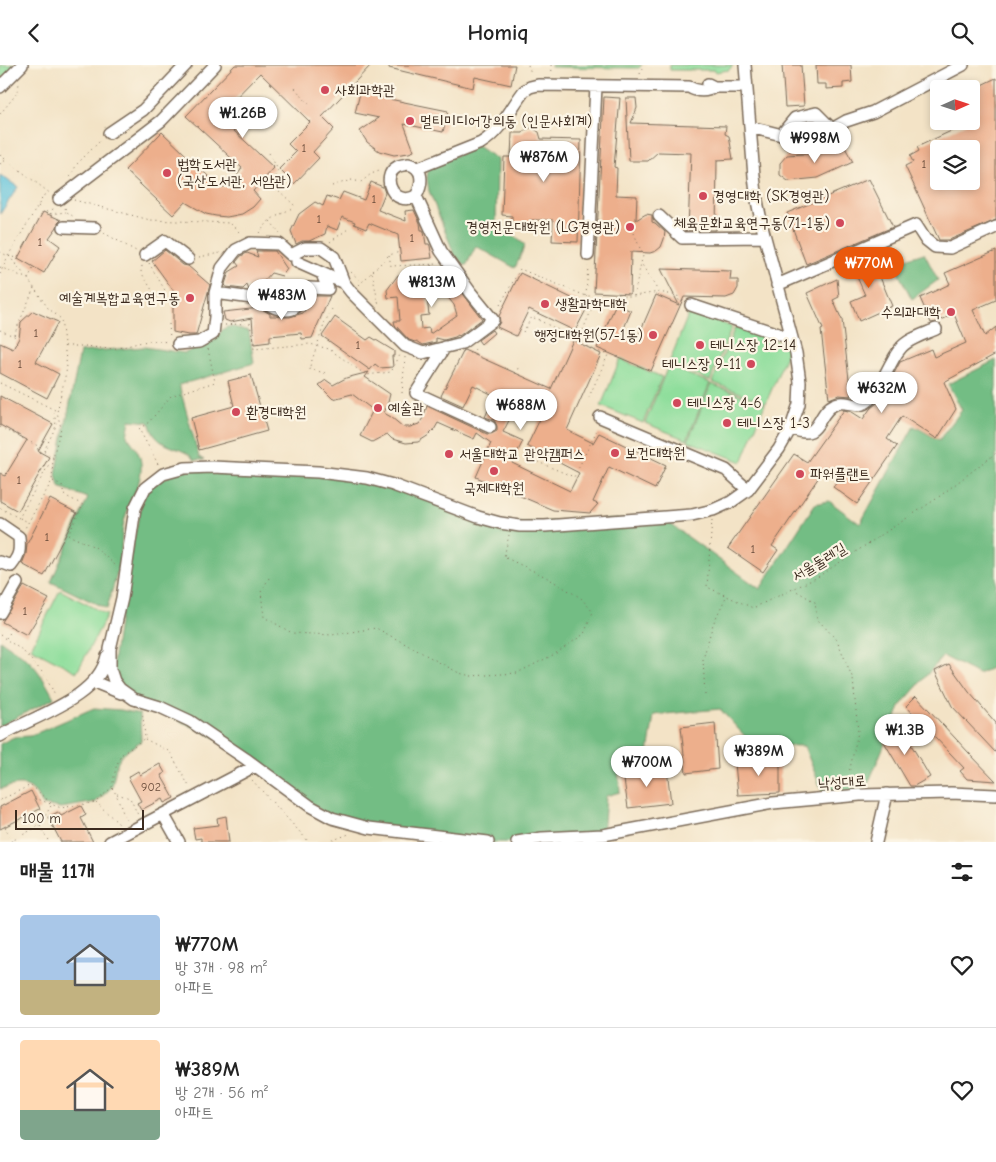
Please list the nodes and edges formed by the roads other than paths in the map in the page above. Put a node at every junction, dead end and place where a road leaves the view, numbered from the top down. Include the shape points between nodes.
1 (22, 65) edge
2 (186, 65) edge
3 (215, 65) edge
4 (745, 65) edge
5 (963, 65) edge
6 (596, 86) junction
7 (0, 87) edge
8 (746, 87) junction
9 (750, 127) junction
10 (832, 129) junction
11 (108, 133) road end
12 (781, 135) junction
13 (418, 168) junction
14 (416, 196) junction
15 (59, 199) road end
16 (659, 216) dead end
17 (64, 227) dead end
18 (996, 227) edge
19 (95, 229) road end
20 (764, 237) junction
21 (145, 255) road end
22 (588, 255) road end
23 (188, 259) road end
24 (297, 262) dead end
25 (322, 274) junction
26 (777, 285) junction
27 (347, 288) junction
28 (215, 293) junction
29 (691, 305) road end
30 (936, 329) dead end
31 (787, 337) dead end
32 (178, 344) dead end
33 (445, 347) junction
34 (599, 423) road end
35 (490, 427) dead end
36 (791, 428) junction
37 (748, 489) junction
38 (0, 524) edge
39 (1, 565) edge
40 (17, 583) dead end
41 (0, 613) edge
42 (112, 638) junction
43 (94, 682) junction
44 (79, 696) junction
45 (132, 698) junction
46 (0, 736) edge
47 (253, 768) junction
48 (887, 794) junction
49 (996, 795) edge
50 (166, 819) junction
51 (603, 838) edge
52 (449, 840) edge
53 (110, 842) edge
54 (124, 842) edge
55 (179, 842) edge
56 (488, 842) edge
57 (518, 842) edge
58 (876, 842) edge

1 - 7 street
2 - 11 street via 143,110
3 - 15 street via 161,121
4 - 8 street
5 - 10 street via 873,112
6 - 8 street via 689,87 710,84 714,87
6 - 13 street via 530,87 489,138
6 - 22 street
8 - 9 street
9 - 12 street
9 - 20 street
10 - 12 street via 798,139
10 - 12 street via 816,113 795,119
13 - 14 street via 420,180
13 - 14 street via 408,164 396,167 389,179 398,197
14 - 33 street via 441,251 493,320 462,343
16 - 20 street via 682,237
17 - 19 street
18 - 26 street via 950,248 935,247 916,225
20 - 26 street
21 - 23 street via 166,241
24 - 25 street
25 - 27 street
25 - 28 street via 328,289 309,288 300,305 288,310 276,309 258,299
26 - 36 street via 796,353 800,382 799,403
27 - 28 street via 334,257 321,248 305,248 291,255 279,243 250,243 236,250 222,268
27 - 33 street via 405,346 423,353
28 - 32 street via 213,334 198,342
29 - 31 street
30 - 36 street via 900,348 868,401 861,405 837,403 807,433
33 - 35 street via 416,393
34 - 37 street via 726,470
36 - 37 street
37 - 42 street via 731,502 692,515 545,526 511,524 478,517 393,485 343,474 212,467 163,474 145,488 135,507 122,598
38 - 39 street via 19,537 20,551 11,566
40 - 41 street
42 - 43 street via 105,665
42 - 45 street via 109,662 112,676 116,685
43 - 44 street
43 - 45 street
44 - 45 street via 88,692 119,693
44 - 46 street
45 - 47 street via 190,721
47 - 50 street
47 - 52 street via 332,818 369,828
47 - 53 street
48 - 49 street, 낙성대로
48 - 51 street, 낙성대로 via 772,803
48 - 58 street
50 - 54 street
50 - 55 street
51 - 57 street via 542,838
52 - 56 street

